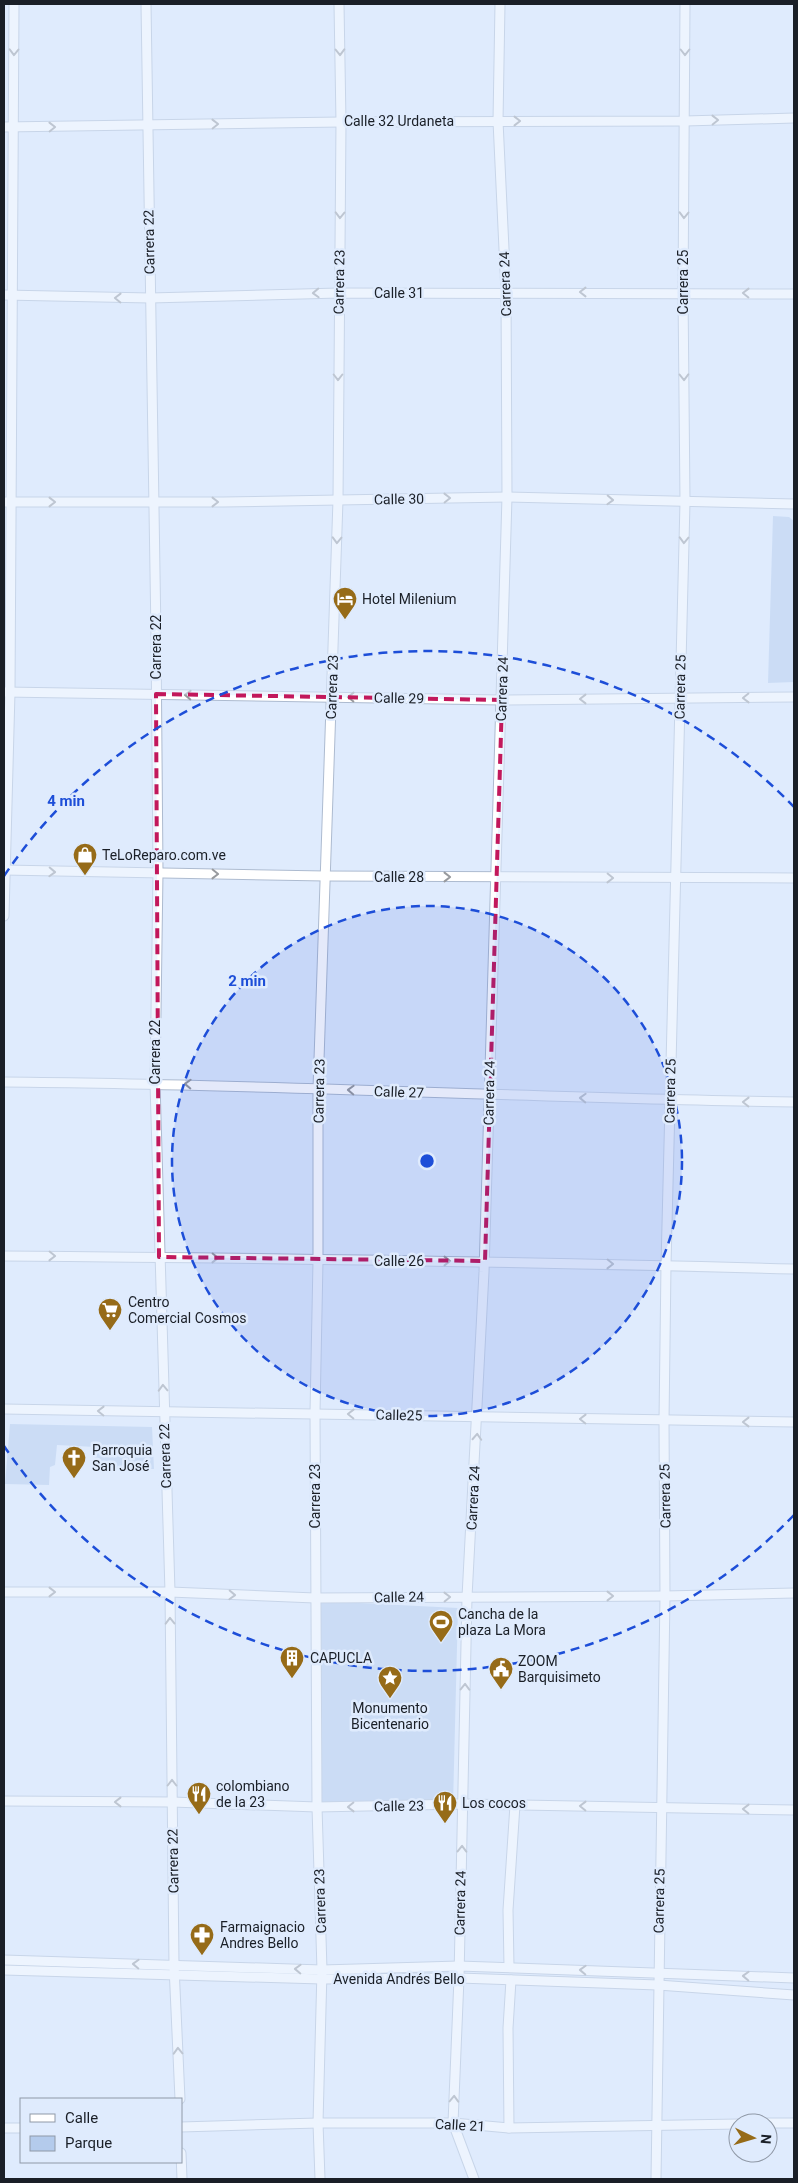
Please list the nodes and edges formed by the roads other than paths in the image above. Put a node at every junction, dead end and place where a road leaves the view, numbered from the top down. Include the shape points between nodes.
1 (14, 4) edge
2 (146, 4) edge
3 (339, 4) edge
4 (500, 4) edge
5 (685, 4) edge
6 (794, 118) edge
7 (498, 121) junction
8 (685, 121) junction
9 (341, 122) junction
10 (148, 126) junction
11 (8, 127) edge
12 (506, 292) junction
13 (683, 292) junction
14 (338, 293) junction
15 (794, 294) edge
16 (7, 295) edge
17 (150, 298) junction
18 (507, 497) junction
19 (338, 500) junction
20 (155, 501) junction
21 (8, 502) edge
22 (685, 502) junction
23 (794, 504) edge
24 (7, 692) edge
25 (156, 694) junction
26 (332, 697) junction
27 (680, 698) junction
28 (794, 698) edge
29 (502, 700) junction
30 (4, 870) edge
31 (158, 872) junction
32 (325, 876) junction
33 (495, 877) junction
34 (794, 878) edge
35 (675, 879) junction
36 (4, 916) edge
37 (4, 1082) edge
38 (155, 1083) junction
39 (318, 1089) junction
40 (489, 1095) junction
41 (670, 1100) junction
42 (794, 1102) edge
43 (4, 1256) edge
44 (159, 1257) junction
45 (318, 1261) junction
46 (484, 1261) junction
47 (666, 1265) junction
48 (794, 1268) edge
49 (4, 1409) edge
50 (164, 1411) junction
51 (315, 1413) junction
52 (478, 1417) junction
53 (664, 1421) junction
54 (794, 1422) edge
55 (4, 1592) edge
56 (170, 1592) junction
57 (794, 1592) edge
58 (666, 1596) junction
59 (467, 1597) junction
60 (315, 1598) junction
61 (4, 1801) edge
62 (172, 1802) junction
63 (463, 1804) junction
64 (514, 1805) junction
65 (317, 1807) junction
66 (661, 1807) junction
67 (794, 1810) edge
68 (4, 1960) edge
69 (174, 1966) junction
70 (459, 1966) junction
71 (509, 1968) junction
72 (4, 1970) edge
73 (658, 1972) junction
74 (322, 1974) junction
75 (175, 1976) junction
76 (459, 1978) junction
77 (794, 1978) edge
78 (510, 1980) junction
79 (658, 1985) junction
80 (794, 1995) edge
81 (180, 2098) edge
82 (318, 2123) junction
83 (453, 2123) junction
84 (778, 2123) edge
85 (794, 2123) edge
86 (728, 2124) edge
87 (656, 2125) junction
88 (182, 2127) edge
89 (4, 2128) edge
90 (20, 2128) edge
91 (509, 2128) junction
92 (181, 2163) edge
93 (182, 2179) edge
94 (320, 2179) edge
95 (474, 2179) edge
96 (656, 2179) edge

1 -> 11 street
2 - 10 street, Carrera 22
3 -> 9 street, Carrera 23
4 - 7 street, Carrera 24
5 -> 8 street, Carrera 25
8 -> 6 street, Calle 32 Urdaneta
7 -> 8 street, Calle 32 Urdaneta
7 - 9 street, Calle 32 Urdaneta
7 - 12 street, Carrera 24
8 -> 13 street, Carrera 25
10 -> 9 street, Calle 32 Urdaneta
9 -> 14 street, Carrera 23
11 -> 10 street, Calle 32 Urdaneta
10 - 17 street, Carrera 22
11 - 16 street
13 -> 12 street, Calle 31
12 - 14 street, Calle 31
12 - 18 street, Carrera 24
15 -> 13 street, Calle 31
13 -> 22 street, Carrera 25
14 -> 17 street, Calle 31
14 -> 19 street, Carrera 23
17 -> 16 street, Calle 31
16 - 21 street
17 - 20 street, Carrera 22
19 -> 18 street, Calle 30
18 -> 22 street, Calle 30
18 - 29 street, Carrera 24
20 -> 19 street, Calle 30
19 -> 26 street, Carrera 23
21 -> 20 street, Calle 30
20 - 25 street, Carrera 22
21 - 24 street
22 - 23 street, Calle 30
22 -> 27 street, Carrera 25
24 - 25 street, Calle 29
24 - 30 street
26 -> 25 street, Calle 29
25 - 31 street, Carrera 22
29 -> 26 street, Calle 29
26 - 32 street, Carrera 23
28 -> 27 street, Calle 29
27 -> 29 street, Calle 29
27 - 35 street, Carrera 25
29 - 33 street, Carrera 24
30 -> 31 street, Calle 28
30 - 36 street
31 -> 32 street, Calle 28
31 - 38 street, Carrera 22
32 -> 33 street, Calle 28
32 - 39 street, Carrera 23
33 -> 35 street, Calle 28
33 - 40 street, Carrera 24
34 - 35 street, Calle 28
35 - 41 street, Carrera 25
37 - 38 street, Calle 27
39 -> 38 street, Calle 27
38 - 44 street, Carrera 22
40 -> 39 street, Calle 27
39 - 45 street, Carrera 23
41 -> 40 street, Calle 27
40 - 46 street, Carrera 24
42 -> 41 street, Calle 27
41 - 47 street, Carrera 25
43 -> 44 street, Calle 26
44 -> 45 street, Calle 26
50 -> 44 street, Carrera 22
45 -> 46 street, Calle 26
45 - 51 street, Carrera 23
46 -> 47 street, Calle 26
46 - 52 street, Carrera 24
47 - 48 street, Calle 26
47 - 53 street, Carrera 25
50 -> 49 street, Calle25
50 - 51 street, Calle25
50 - 56 street, Carrera 22
52 -> 51 street, Calle25
51 - 60 street, Carrera 23
53 -> 52 street, Calle25
59 -> 52 street, Carrera 24
54 -> 53 street, Calle25
53 - 58 street, Carrera 25
55 -> 56 street, Calle 24
56 -> 60 street, Calle 24
62 -> 56 street, Carrera 22
57 - 58 street, Calle 24
59 -> 58 street, Calle 24
58 - 66 street, Carrera 25
60 -> 59 street, Calle 24
63 -> 59 street, Carrera 24
60 - 65 street, Carrera 23
62 -> 61 street, Calle 23
62 - 65 street, Calle 23
62 - 69 street, Carrera 22
63 - 64 street, Calle 23
63 -> 65 street, Calle 23
70 -> 63 street, Carrera 24
66 -> 64 street, Calle 23
64 - 71 street via 508,1910
65 - 74 street, Carrera 23
67 -> 66 street, Calle 23
66 - 73 street, Carrera 25
69 -> 68 street, Avenida Andrés Bello
74 -> 69 street, Avenida Andrés Bello
69 - 75 street, Carrera 22
70 - 71 street, Avenida Andrés Bello
70 - 74 street, Avenida Andrés Bello
70 - 76 street, Carrera 24
73 -> 71 street, Avenida Andrés Bello
72 - 75 street, Avenida Andrés Bello
77 -> 73 street, Avenida Andrés Bello
73 - 79 street, Carrera 25
74 - 75 street, Avenida Andrés Bello
74 - 76 street, Avenida Andrés Bello
74 - 82 street, Carrera 23
81 -> 75 street, Carrera 22
76 - 78 street, Avenida Andrés Bello
83 -> 76 street, Carrera 24
78 - 79 street, Avenida Andrés Bello
78 - 91 street
79 - 80 street, Avenida Andrés Bello
79 - 87 street, Carrera 25
82 - 83 street, Calle 21
82 - 88 street, Calle 21
82 - 94 street, Carrera 23
83 - 91 street, Calle 21
83 - 95 street, Carrera 24
84 - 85 street
86 - 87 street, Calle 21
87 - 91 street, Calle 21
87 - 96 street, Carrera 25
89 - 90 street
92 - 93 street

